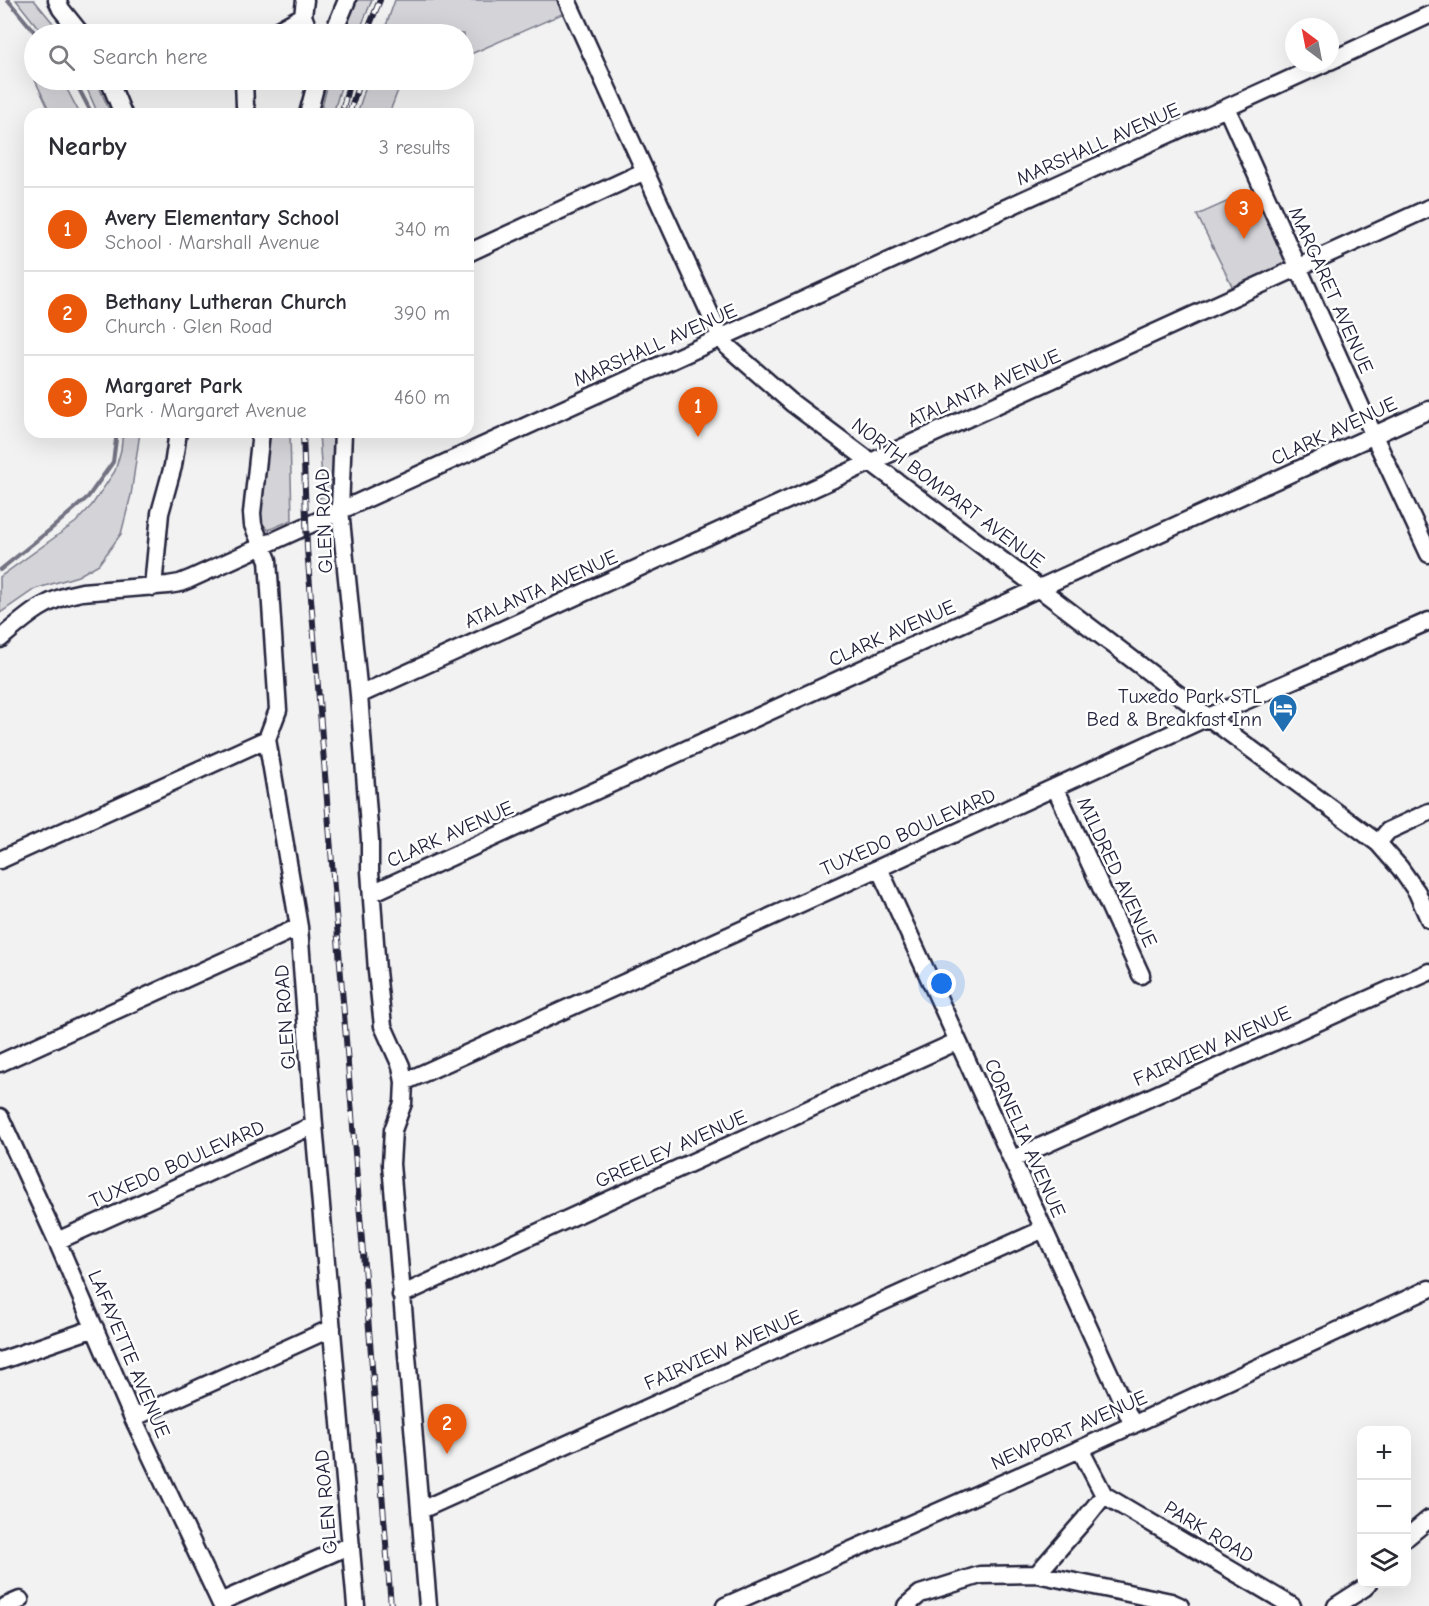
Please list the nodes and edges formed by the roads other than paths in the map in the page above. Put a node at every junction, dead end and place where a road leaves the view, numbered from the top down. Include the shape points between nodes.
1 (57, 0) edge
2 (347, 0) edge
3 (572, 2) edge
4 (304, 8) edge
5 (1429, 15) edge
6 (73, 24) edge
7 (284, 24) edge
8 (308, 24) edge
9 (337, 24) edge
10 (1339, 57) edge
11 (1306, 72) edge
12 (113, 90) edge
13 (244, 90) edge
14 (314, 90) edge
15 (121, 108) edge
16 (246, 108) edge
17 (310, 108) edge
18 (1227, 109) junction
19 (645, 171) junction
20 (1429, 208) edge
21 (474, 250) edge
22 (1298, 268) junction
23 (721, 338) junction
24 (1429, 410) edge
25 (1374, 436) junction
26 (177, 438) edge
27 (260, 438) edge
28 (343, 438) edge
29 (871, 462) junction
30 (340, 510) junction
31 (262, 545) junction
32 (1429, 554) edge
33 (153, 587) junction
34 (1040, 589) junction
35 (1429, 621) edge
36 (0, 639) edge
37 (359, 695) junction
38 (1208, 717) junction
39 (267, 739) junction
40 (1055, 788) junction
41 (1429, 812) edge
42 (1378, 843) junction
43 (0, 860) edge
44 (879, 868) junction
45 (372, 892) junction
46 (1429, 918) edge
47 (299, 927) junction
48 (1429, 972) edge
49 (1141, 975) dead end
50 (958, 1041) junction
51 (0, 1063) edge
52 (404, 1082) junction
53 (0, 1118) edge
54 (314, 1125) junction
55 (1013, 1159) junction
56 (1044, 1229) junction
57 (57, 1240) junction
58 (1429, 1289) edge
59 (401, 1295) junction
60 (95, 1328) junction
61 (332, 1328) junction
62 (0, 1361) edge
63 (133, 1419) junction
64 (1133, 1425) junction
65 (1080, 1449) junction
66 (1104, 1495) junction
67 (421, 1510) junction
68 (1429, 1519) edge
69 (1411, 1535) edge
70 (351, 1545) junction
71 (1037, 1574) junction
72 (1363, 1588) edge
73 (1365, 1588) edge
74 (221, 1604) edge
75 (356, 1606) edge
76 (428, 1606) edge
77 (724, 1606) edge
78 (906, 1606) edge
79 (1180, 1606) edge
80 (1292, 1606) edge
81 (1336, 1606) edge
82 (1359, 1606) edge

1 - 6 street
2 - 9 street
3 - 19 street, NORTH BOMPART AVENUE
4 - 7 street
4 - 8 street
5 - 10 street
11 - 18 street, MARSHALL AVENUE
12 - 15 street
13 - 16 street
14 - 17 street
18 - 22 street, MARGARET AVENUE
18 - 23 street, MARSHALL AVENUE
19 - 21 street
19 - 23 street, NORTH BOMPART AVENUE
20 - 22 street, ATALANTA AVENUE
22 - 25 street, MARGARET AVENUE
22 - 29 street, ATALANTA AVENUE
23 - 29 street, NORTH BOMPART AVENUE via 792,403
23 - 30 street, MARSHALL AVENUE
24 - 25 street, CLARK AVENUE
25 - 32 street, MARGARET AVENUE
25 - 34 street, CLARK AVENUE
26 - 33 street via 160,513
27 - 31 street via 252,513 256,536
28 - 30 street, GLEN ROAD
29 - 34 street, NORTH BOMPART AVENUE
29 - 37 street, ATALANTA AVENUE
30 - 31 street, MARSHALL AVENUE
30 - 37 street, GLEN ROAD
31 - 33 street, MARSHALL AVENUE via 180,583
31 - 39 street via 268,560 278,710
33 - 36 street, MARSHALL AVENUE via 61,597 31,612
34 - 38 street, NORTH BOMPART AVENUE
34 - 45 street, CLARK AVENUE
35 - 38 street, TUXEDO BOULEVARD
37 - 45 street, GLEN ROAD
38 - 40 street, TUXEDO BOULEVARD
38 - 42 street, NORTH BOMPART AVENUE
39 - 43 street
39 - 47 street, GLEN ROAD
40 - 44 street, TUXEDO BOULEVARD
40 - 49 street, MILDRED AVENUE
41 - 42 street via 1388,831
42 - 46 street, NORTH BOMPART AVENUE via 1417,892
44 - 50 street, CORNELIA AVENUE
44 - 52 street, TUXEDO BOULEVARD
45 - 52 street, GLEN ROAD via 383,1026
47 - 51 street
47 - 54 street, GLEN ROAD
48 - 55 street, FAIRVIEW AVENUE
50 - 55 street, CORNELIA AVENUE
50 - 59 street, GREELEY AVENUE
52 - 59 street, GLEN ROAD via 403,1103 393,1130 391,1164
53 - 57 street, LAFAYETTE AVENUE
54 - 57 street, TUXEDO BOULEVARD
54 - 61 street, GLEN ROAD
55 - 56 street, CORNELIA AVENUE
56 - 64 street, CORNELIA AVENUE
56 - 67 street, FAIRVIEW AVENUE
57 - 60 street, LAFAYETTE AVENUE
58 - 64 street, NEWPORT AVENUE
59 - 67 street, GLEN ROAD
60 - 62 street
60 - 63 street, LAFAYETTE AVENUE
61 - 63 street
61 - 70 street, GLEN ROAD
63 - 74 street, LAFAYETTE AVENUE
64 - 65 street, NEWPORT AVENUE
65 - 66 street
65 - 77 street, NEWPORT AVENUE
66 - 71 street
66 - 80 street, PARK ROAD
67 - 76 street, GLEN ROAD
68 - 69 street
70 - 74 street
70 - 75 street, GLEN ROAD
71 - 78 street via 980,1575 920,1594
71 - 79 street
72 - 81 street
73 - 82 street

